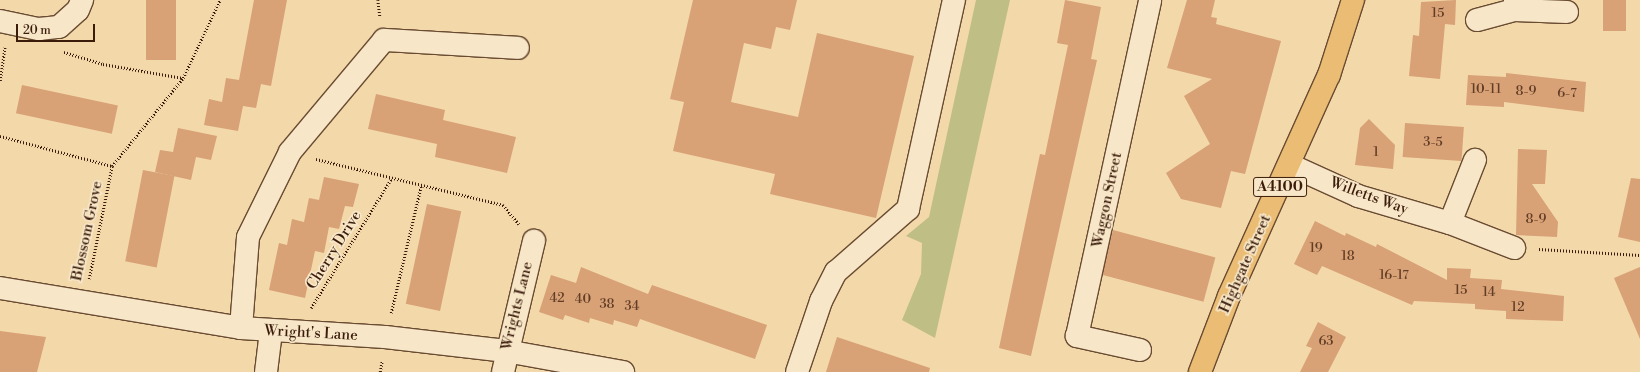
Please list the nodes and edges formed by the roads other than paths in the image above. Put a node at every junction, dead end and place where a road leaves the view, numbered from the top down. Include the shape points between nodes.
1 (82, 0) edge
2 (954, 0) edge
3 (1150, 0) edge
4 (1353, 0) edge
5 (1515, 5) edge
6 (1568, 12) dead end
7 (1477, 20) dead end
8 (6, 22) edge
9 (518, 48) dead end
10 (1475, 160) dead end
11 (1290, 165) junction
12 (1450, 223) junction
13 (534, 241) road end
14 (1514, 248) road end
15 (0, 288) edge
16 (240, 328) junction
17 (271, 330) junction
18 (1140, 350) dead end
19 (505, 362) edge
20 (266, 372) edge
21 (623, 372) edge
22 (797, 372) edge
23 (1200, 372) edge

1 - 8 street via 78,10 58,27 39,29
2 - 22 street via 908,209 836,272 821,301
3 - 18 street, Waggon Street via 1077,336
4 - 11 main road, Highgate Street / A4100 via 1330,75
5 - 6 street
5 - 7 street
9 - 16 street via 384,40 290,152 248,237
10 - 12 street
11 - 12 street, Willetts Way via 1358,196
11 - 23 main road, Highgate Street / A4100 via 1229,296
12 - 14 street, Willetts Way
13 - 19 street, Wrights Lane
15 - 16 street, Wright's Lane
16 - 17 street, Wright's Lane
17 - 19 street, Wright's Lane via 385,337
17 - 20 street
19 - 21 street, Wright's Lane

